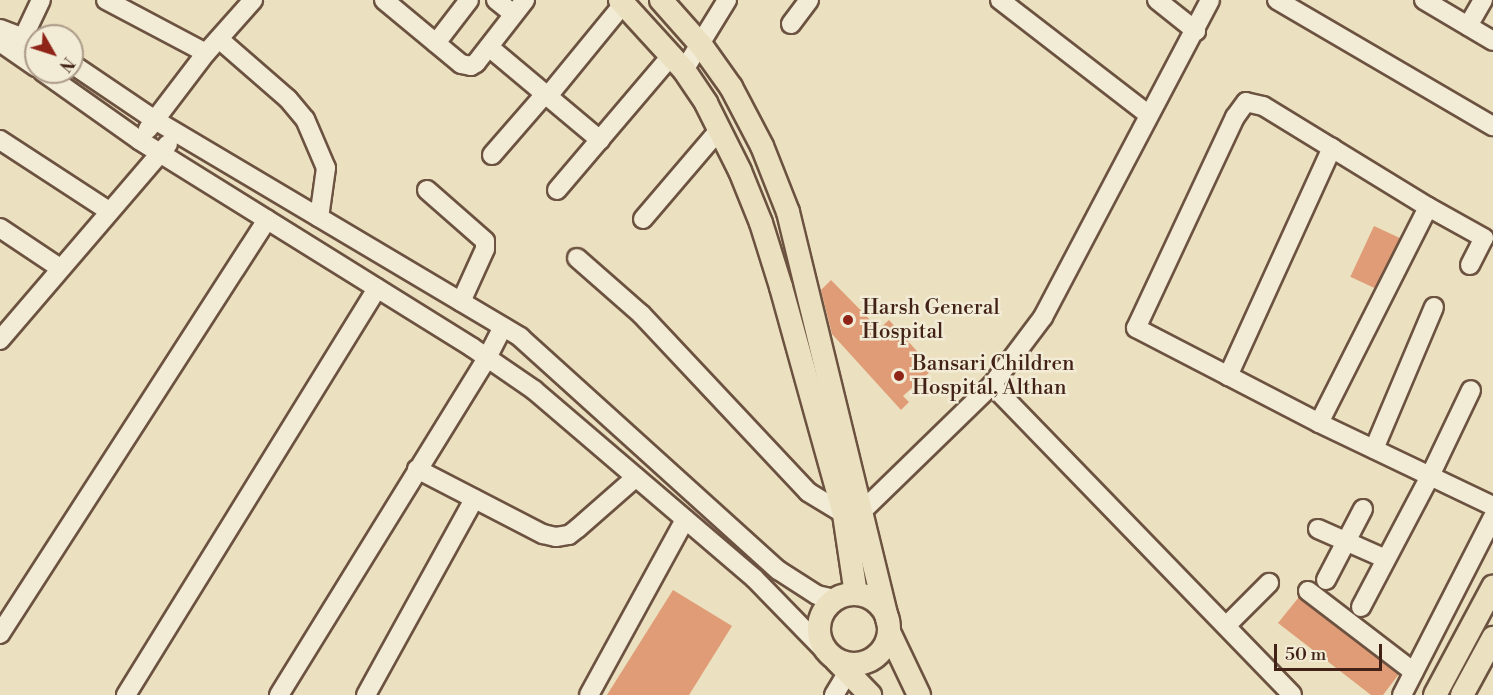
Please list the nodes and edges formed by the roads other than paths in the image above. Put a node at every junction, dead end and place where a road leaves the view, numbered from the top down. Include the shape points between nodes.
1 (41, 0) edge
2 (106, 0) edge
3 (253, 0) edge
4 (384, 0) edge
5 (470, 0) edge
6 (496, 0) edge
7 (661, 0) edge
8 (727, 0) edge
9 (809, 0) edge
10 (1000, 0) edge
11 (1157, 0) edge
12 (1210, 0) edge
13 (1276, 0) edge
14 (1424, 0) edge
15 (1483, 0) edge
16 (622, 2) edge
17 (405, 6) edge
18 (519, 7) edge
19 (34, 24) edge
20 (791, 24) dead end
21 (1468, 26) junction
22 (0, 29) edge
23 (1196, 31) junction
24 (24, 38) edge
25 (219, 39) junction
26 (1493, 41) edge
27 (0, 42) edge
28 (436, 43) junction
29 (701, 45) junction
30 (489, 47) junction
31 (206, 53) junction
32 (24, 59) edge
33 (678, 63) junction
34 (84, 72) edge
35 (60, 84) edge
36 (547, 95) junction
37 (1149, 115) junction
38 (155, 120) junction
39 (1493, 126) edge
40 (720, 129) junction
41 (177, 133) junction
42 (0, 140) edge
43 (139, 140) junction
44 (600, 140) junction
45 (1332, 148) junction
46 (160, 153) junction
47 (492, 155) dead end
48 (426, 190) dead end
49 (557, 190) dead end
50 (1428, 207) junction
51 (109, 211) junction
52 (319, 218) junction
53 (643, 219) dead end
54 (267, 220) junction
55 (0, 228) edge
56 (577, 258) dead end
57 (1470, 265) dead end
58 (60, 268) junction
59 (377, 288) junction
60 (461, 302) junction
61 (1434, 307) dead end
62 (503, 327) junction
63 (0, 340) edge
64 (487, 358) junction
65 (1228, 376) junction
66 (992, 385) junction
67 (1471, 390) dead end
68 (1319, 423) junction
69 (1374, 449) junction
70 (417, 469) junction
71 (1430, 476) junction
72 (636, 477) junction
73 (474, 499) junction
74 (1493, 506) edge
75 (1363, 509) dead end
76 (852, 517) junction
77 (1493, 517) edge
78 (685, 519) junction
79 (1318, 529) dead end
80 (1346, 542) junction
81 (1386, 559) junction
82 (1326, 580) dead end
83 (1269, 583) dead end
84 (1493, 587) edge
85 (1308, 591) dead end
86 (846, 597) junction
87 (1361, 607) dead end
88 (1226, 626) junction
89 (889, 627) junction
90 (0, 634) edge
91 (1493, 638) edge
92 (837, 661) junction
93 (1414, 672) junction
94 (126, 695) edge
95 (279, 695) edge
96 (366, 695) edge
97 (589, 695) edge
98 (834, 695) edge
99 (870, 695) edge
100 (919, 695) edge
101 (1292, 695) edge
102 (1402, 695) edge
103 (1436, 695) edge
104 (1462, 695) edge

1 - 19 street
2 - 31 street
3 - 25 street
4 - 17 street
5 - 28 street
6 - 18 street
7 - 29 main road
8 - 29 street
9 - 20 street
10 - 37 street
11 - 23 street
12 - 23 street
13 - 39 street
14 - 21 street
15 - 21 street
16 - 33 main road
16 - 36 street
17 - 28 street
18 - 30 street
21 - 26 street
22 - 24 street
23 - 37 street
25 - 31 street
25 - 52 street via 288,99 305,119 326,168
27 - 32 street
28 - 30 street via 465,66 476,63
29 - 33 street
29 - 76 main road via 742,106 788,212
30 - 36 street
31 - 38 street
33 - 40 main road
33 - 44 street
34 - 38 street
35 - 43 street
36 - 44 street
36 - 47 street
37 - 66 street via 1043,317
38 - 41 street
38 - 43 street
40 - 53 street
40 - 76 main road via 764,234
41 - 46 street
41 - 52 street
42 - 51 street
43 - 46 street
44 - 49 street
45 - 50 street
45 - 65 street
45 - 65 street via 1263,106 1246,102 1136,328
46 - 51 street
46 - 54 street
48 - 60 street via 485,241
50 - 57 street via 1484,238
50 - 68 street
51 - 58 street
52 - 60 street
54 - 59 street
54 - 90 street
55 - 58 street
56 - 76 street via 641,314 808,492
58 - 63 street
59 - 64 street
59 - 94 street
60 - 62 street
61 - 69 street
62 - 64 street
62 - 86 street via 529,345 778,570 817,595
64 - 70 street
64 - 72 street via 534,390
65 - 68 street
66 - 76 street
66 - 88 street
67 - 71 street
68 - 69 street
69 - 71 street
70 - 73 street
70 - 95 street
71 - 74 street
71 - 81 street
72 - 73 street via 569,535 556,537
72 - 78 street
73 - 96 street
75 - 80 street
76 - 86 main road
76 - 89 main road
77 - 93 street
78 - 92 street via 754,578
78 - 97 street
79 - 80 street
80 - 81 street
80 - 82 street
81 - 87 street
83 - 88 street
84 - 103 main road
85 - 93 street
86 - 89 main road via 877,602
86 - 92 main road via 820,617 818,630
88 - 101 street
89 - 92 main road via 880,653 871,660 853,664
89 - 100 main road
91 - 104 main road
92 - 98 street
92 - 99 main road
93 - 102 street

